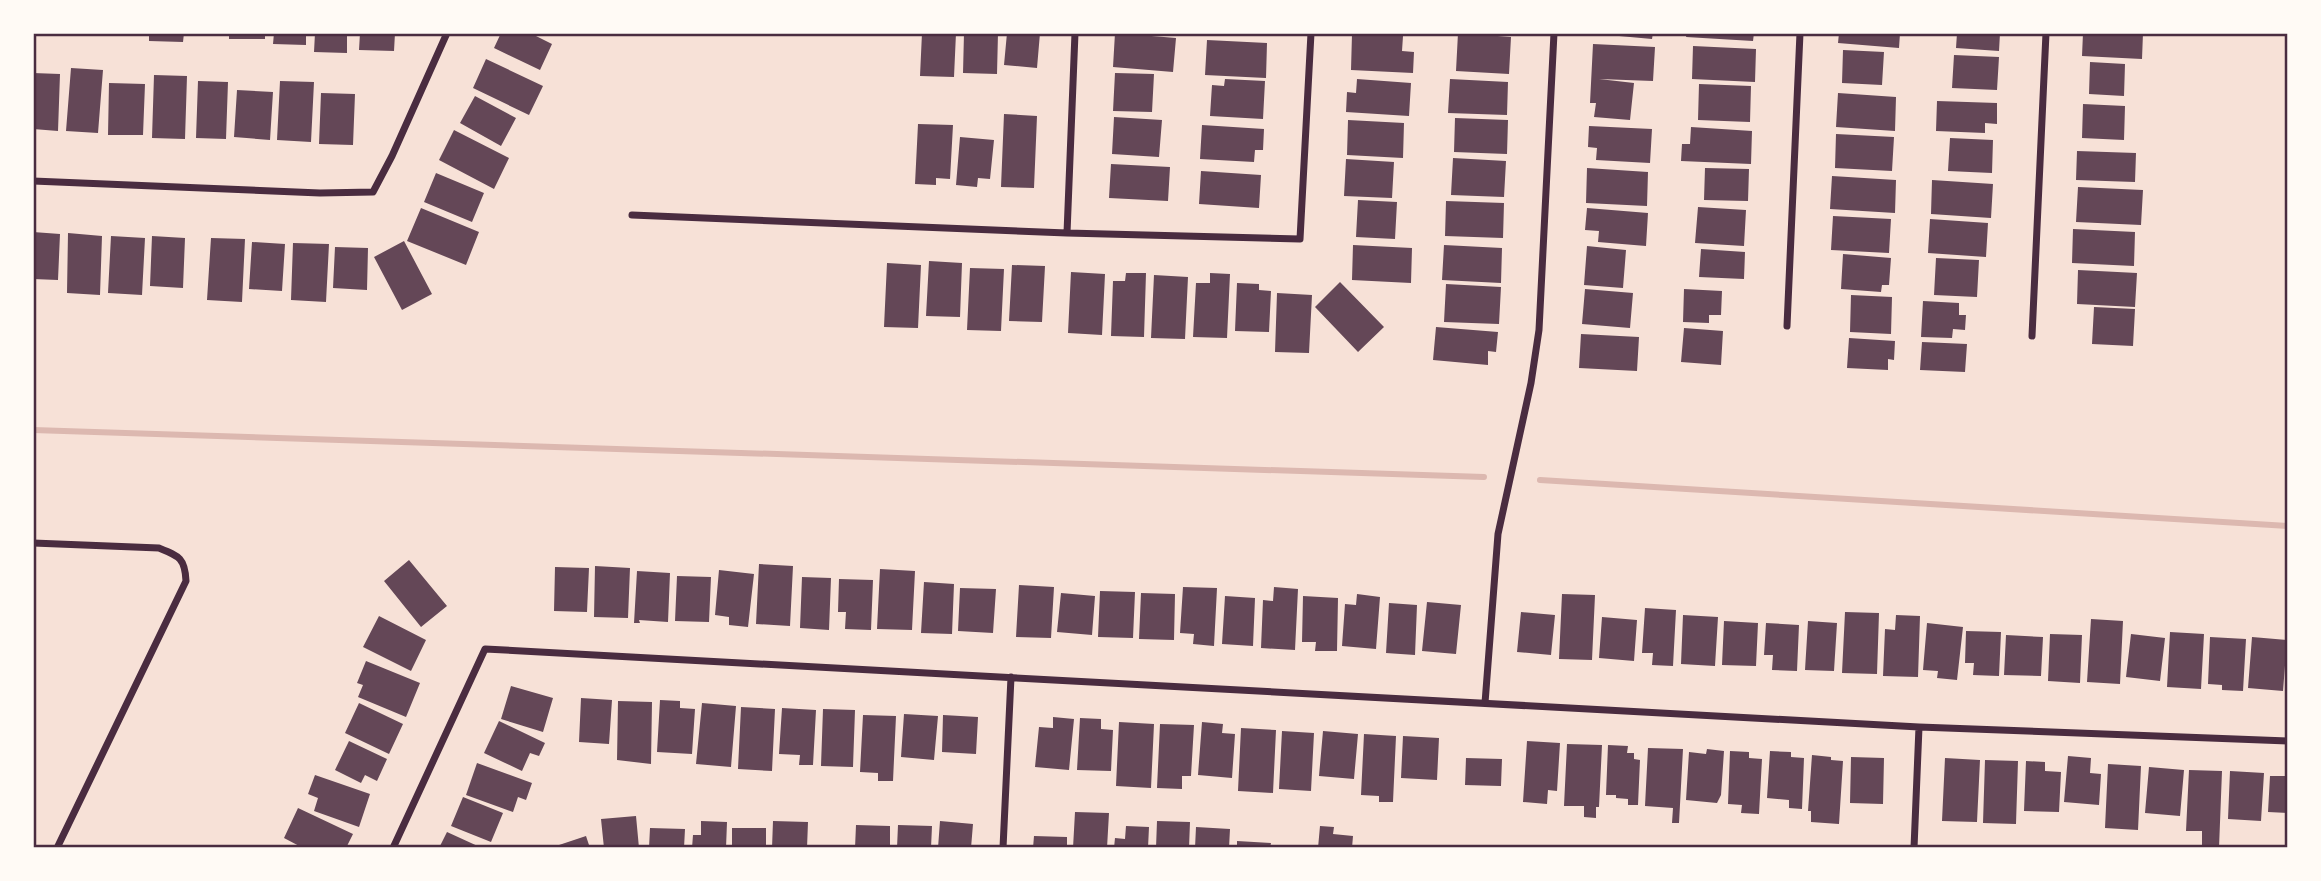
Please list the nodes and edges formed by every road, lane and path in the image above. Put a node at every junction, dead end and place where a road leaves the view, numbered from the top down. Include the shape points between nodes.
1 (447, 33) edge
2 (1075, 33) edge
3 (1311, 33) edge
4 (1554, 33) edge
5 (1800, 33) edge
6 (2046, 33) edge
7 (33, 181) edge
8 (632, 215) dead end
9 (1068, 233) junction
10 (1787, 326) dead end
11 (2032, 335) dead end
12 (33, 543) edge
13 (1011, 677) junction
14 (1485, 703) junction
15 (1919, 727) junction
16 (2288, 741) edge
17 (57, 848) edge
18 (393, 848) edge
19 (1003, 848) edge
20 (1914, 848) edge

1 - 7 street via 373,192
2 - 9 street
3 - 9 street via 1300,239
4 - 14 street via 1539,330 1498,534
5 - 10 street
6 - 11 street
8 - 9 street
12 - 17 street via 159,548 177,555 185,565 186,581
13 - 14 street
13 - 18 street via 485,649
13 - 19 street
14 - 15 street
15 - 16 street
15 - 20 street

